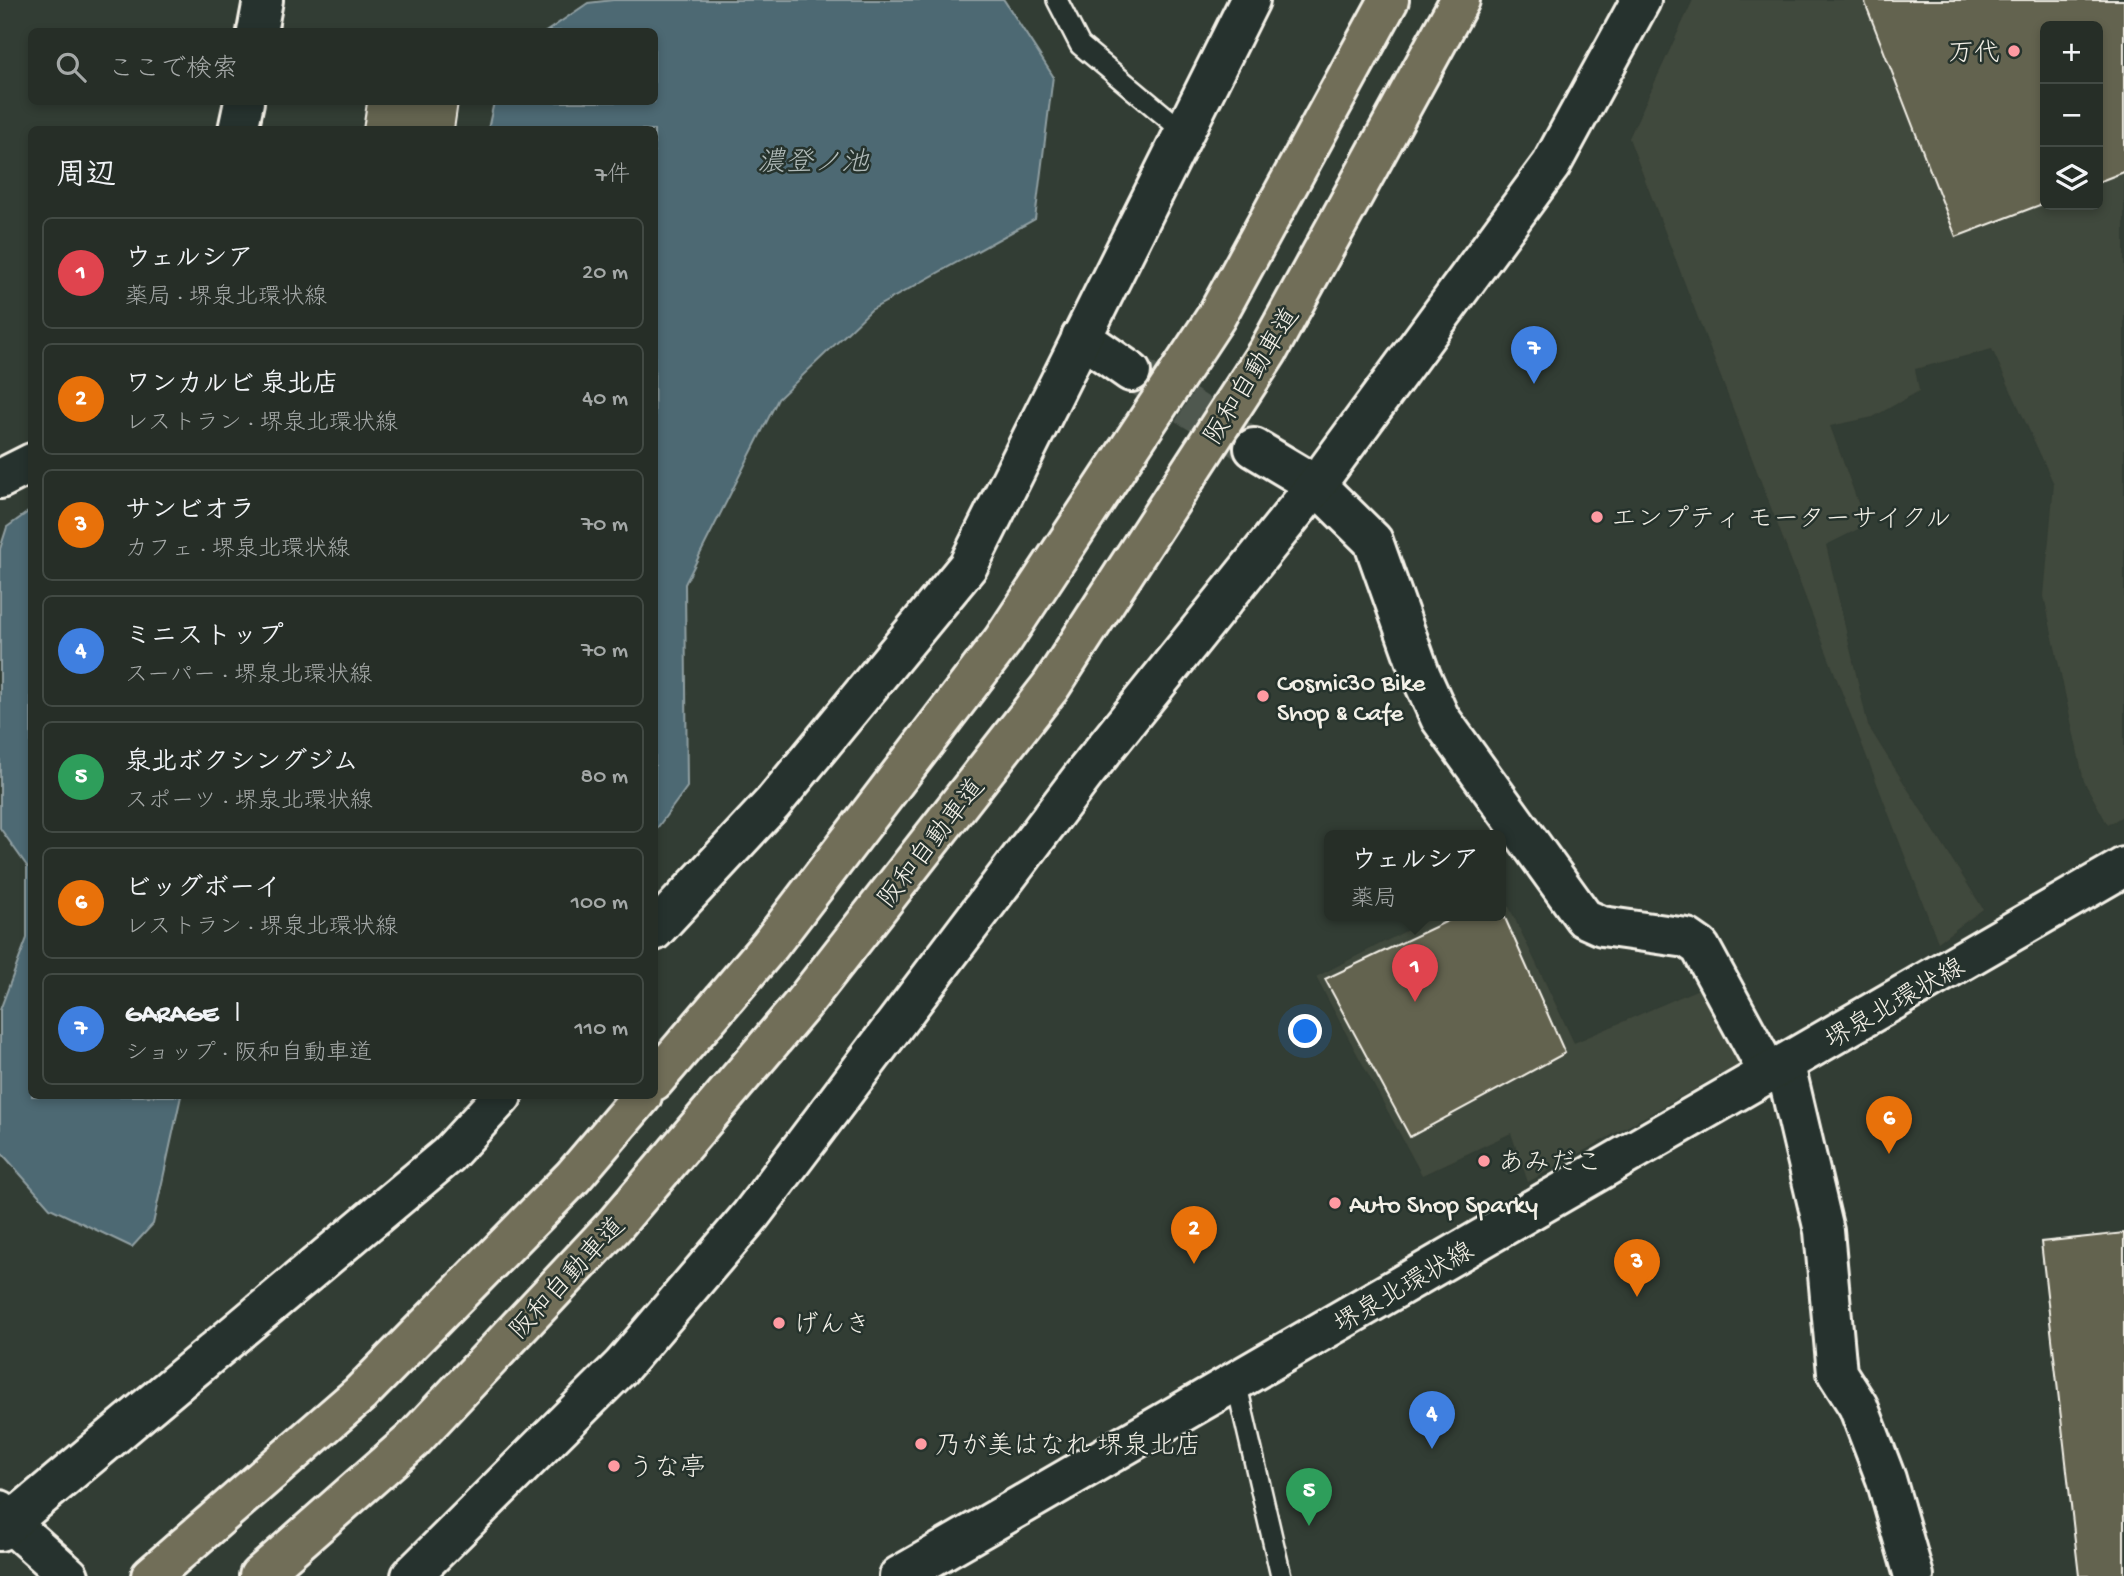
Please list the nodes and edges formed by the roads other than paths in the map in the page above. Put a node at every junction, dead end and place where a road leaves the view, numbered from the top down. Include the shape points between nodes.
1 (263, 0) edge
2 (1057, 0) edge
3 (1250, 0) edge
4 (1389, 0) edge
5 (1460, 0) edge
6 (1641, 0) edge
7 (258, 28) edge
8 (243, 105) edge
9 (239, 126) edge
10 (1184, 132) junction
11 (1081, 337) junction
12 (1131, 372) tunnel mouth
13 (1254, 448) tunnel mouth
14 (28, 465) edge
15 (0, 479) edge
16 (1315, 485) junction
17 (2124, 867) edge
18 (658, 927) edge
19 (1777, 1069) junction
20 (658, 1076) edge
21 (499, 1099) edge
22 (639, 1099) edge
23 (1236, 1382) junction
24 (3, 1521) edge
25 (62, 1570) edge
26 (151, 1576) edge
27 (258, 1576) edge
28 (411, 1576) edge
29 (899, 1576) edge
30 (1281, 1576) edge
31 (1914, 1576) edge

1 - 7 street
2 - 10 lane via 1080,45
3 - 10 street
4 - 20 highway via 1216,317 1003,640 770,945
5 - 27 highway, 阪和自動車道 via 1269,351 1051,686 802,1004 614,1227 412,1441
6 - 16 street via 1551,165
8 - 9 street
10 - 11 street
11 - 12 street
11 - 18 street via 968,566 773,803
13 - 16 street
14 - 15 street
16 - 19 street via 1373,541 1440,719 1584,918 1602,926 1687,938 1700,947
16 - 28 street via 1085,773 751,1215 622,1366
17 - 19 street, 堺泉北環状線
19 - 23 street, 堺泉北環状線
19 - 31 street via 1824,1230 1837,1373 1858,1406 1886,1479
21 - 24 street via 448,1155
22 - 26 highway via 573,1177 360,1394
23 - 29 street, 堺泉北環状線
23 - 30 lane
24 - 25 street

